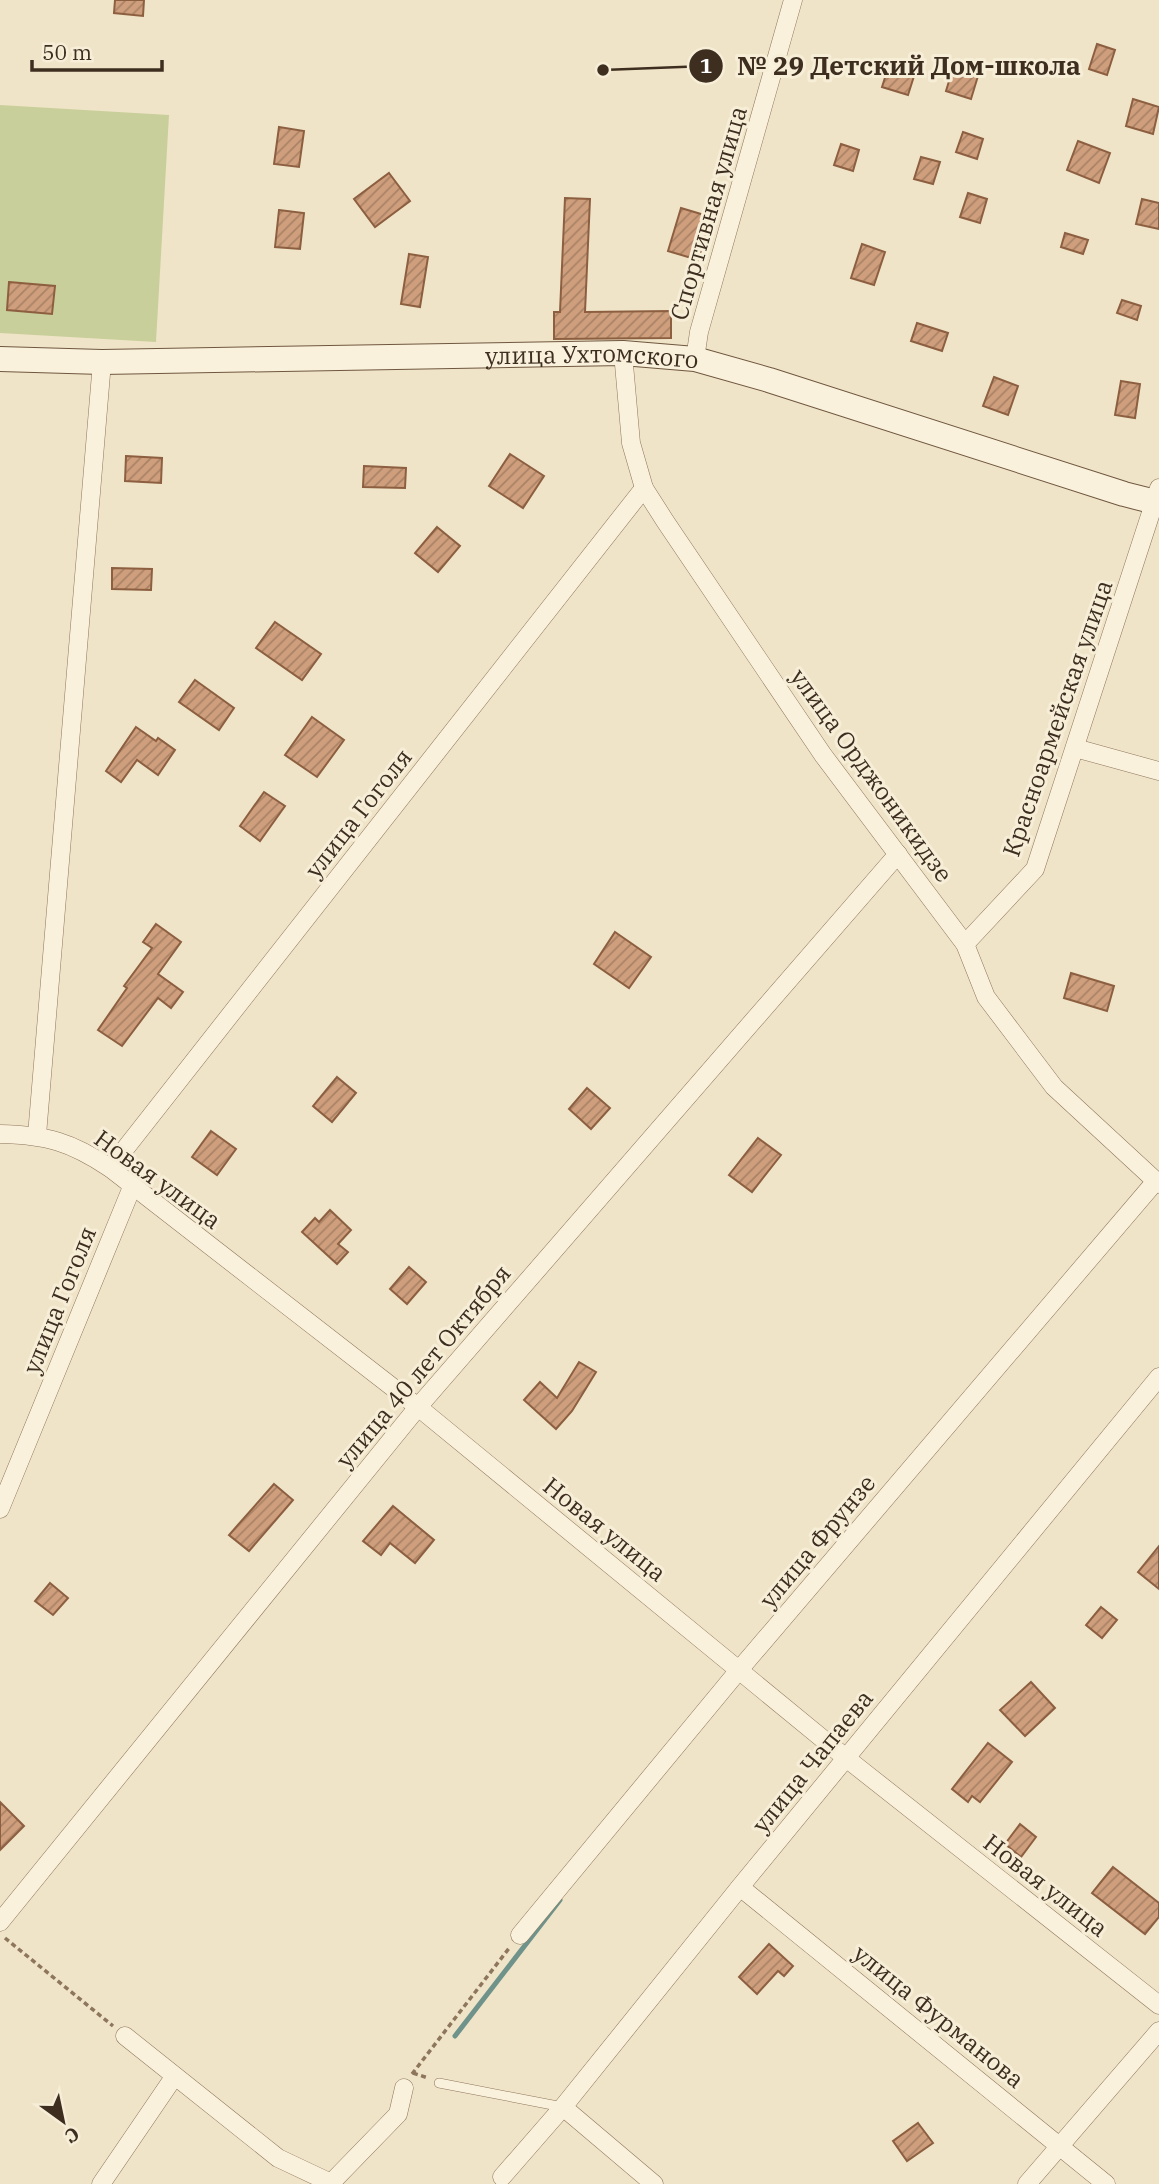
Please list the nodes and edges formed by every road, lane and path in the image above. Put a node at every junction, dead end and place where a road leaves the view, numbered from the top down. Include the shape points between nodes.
1 (793, 0) edge
2 (623, 353) junction
3 (0, 359) edge
4 (695, 359) junction
5 (102, 362) junction
6 (644, 488) junction
7 (1158, 498) edge
8 (1075, 748) junction
9 (1159, 771) edge
10 (898, 854) junction
11 (965, 944) junction
12 (0, 1134) edge
13 (37, 1135) junction
14 (110, 1168) junction
15 (1157, 1183) edge
16 (132, 1187) junction
17 (1159, 1377) edge
18 (418, 1407) junction
19 (0, 1510) edge
20 (739, 1670) junction
21 (846, 1758) junction
22 (740, 1887) junction
23 (0, 1922) edge
24 (0, 1934) edge
25 (520, 1935) joint
26 (1159, 2005) edge
27 (1159, 2031) edge
28 (125, 2036) joint
29 (174, 2077) junction
30 (439, 2083) dead end
31 (404, 2088) joint
32 (563, 2107) junction
33 (1060, 2146) junction
34 (502, 2177) dead end
35 (331, 2183) edge
36 (101, 2184) edge
37 (654, 2184) edge
38 (1027, 2184) edge
39 (1106, 2184) edge

1 - 4 street, Спортивная улица
2 - 4 main road, улица Ухтомского
2 - 5 main road, улица Ухтомского
2 - 6 street, улица Орджоникидзе via 631,443
3 - 5 main road, улица Ухтомского
4 - 7 main road, улица Ухтомского via 1124,494
5 - 13 street
6 - 10 street, улица Орджоникидзе via 823,755
6 - 14 street, улица Гоголя
7 - 8 street, Красноармейская улица
8 - 9 street
8 - 11 street, Красноармейская улица via 1035,869
10 - 11 street, улица Орджоникидзе
10 - 18 street, улица 40 лет Октября
11 - 15 street, улица Орджоникидзе via 986,997 1054,1087
12 - 13 street, Новая улица
13 - 14 street, Новая улица via 73,1146
14 - 16 street, Новая улица
15 - 20 street, улица Фрунзе
16 - 18 street, Новая улица
16 - 19 street, улица Гоголя
17 - 21 street, улица Чапаева
18 - 20 street, Новая улица
18 - 23 street, улица 40 лет Октября
20 - 21 street, Новая улица
20 - 25 street, улица Фрунзе
21 - 22 street, улица Чапаева
21 - 26 street, Новая улица
22 - 32 street, улица Чапаева
22 - 33 street, улица Фурманова
24 - 28 path
25 - 31 path via 426,2053
27 - 33 street
28 - 29 street
29 - 35 street via 278,2158
29 - 36 street
30 - 32 lane
31 - 35 street via 398,2114
32 - 34 street, улица Чапаева
32 - 37 street
33 - 38 street
33 - 39 street, улица Фурманова

